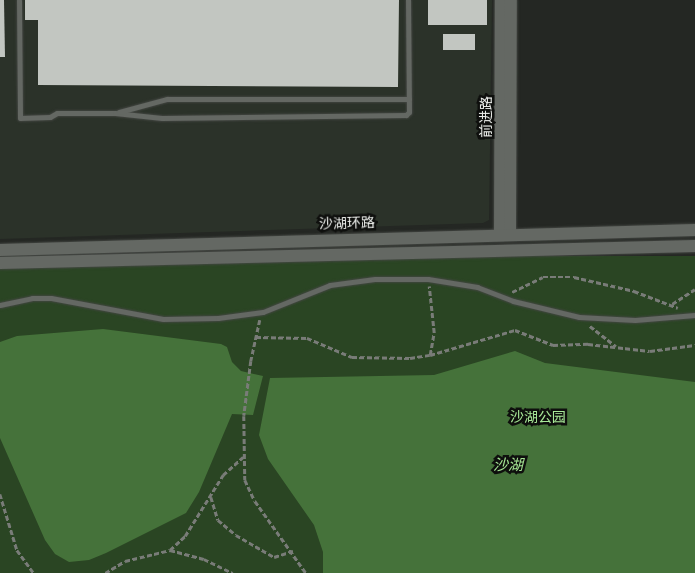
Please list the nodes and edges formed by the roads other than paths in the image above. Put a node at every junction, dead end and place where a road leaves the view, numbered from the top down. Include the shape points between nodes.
1 (19, 0) edge
2 (408, 0) edge
3 (501, 0) edge
4 (511, 0) edge
5 (409, 99) junction
6 (114, 113) junction
7 (695, 230) edge
8 (505, 234) junction
9 (695, 246) edge
10 (0, 250) edge
11 (0, 264) edge
12 (0, 305) edge
13 (695, 315) edge

1 - 6 lane via 20,118
2 - 5 lane
3 - 8 street, 前进路
4 - 8 street, 前进路
5 - 6 lane via 167,99
5 - 6 lane via 409,112 406,114 157,118
7 - 8 street, 沙湖环路
8 - 10 street, 沙湖环路
9 - 11 street
12 - 13 lane via 32,298 51,298 119,312 184,320 263,312 330,285 375,279 428,279 462,283 578,317 618,320

